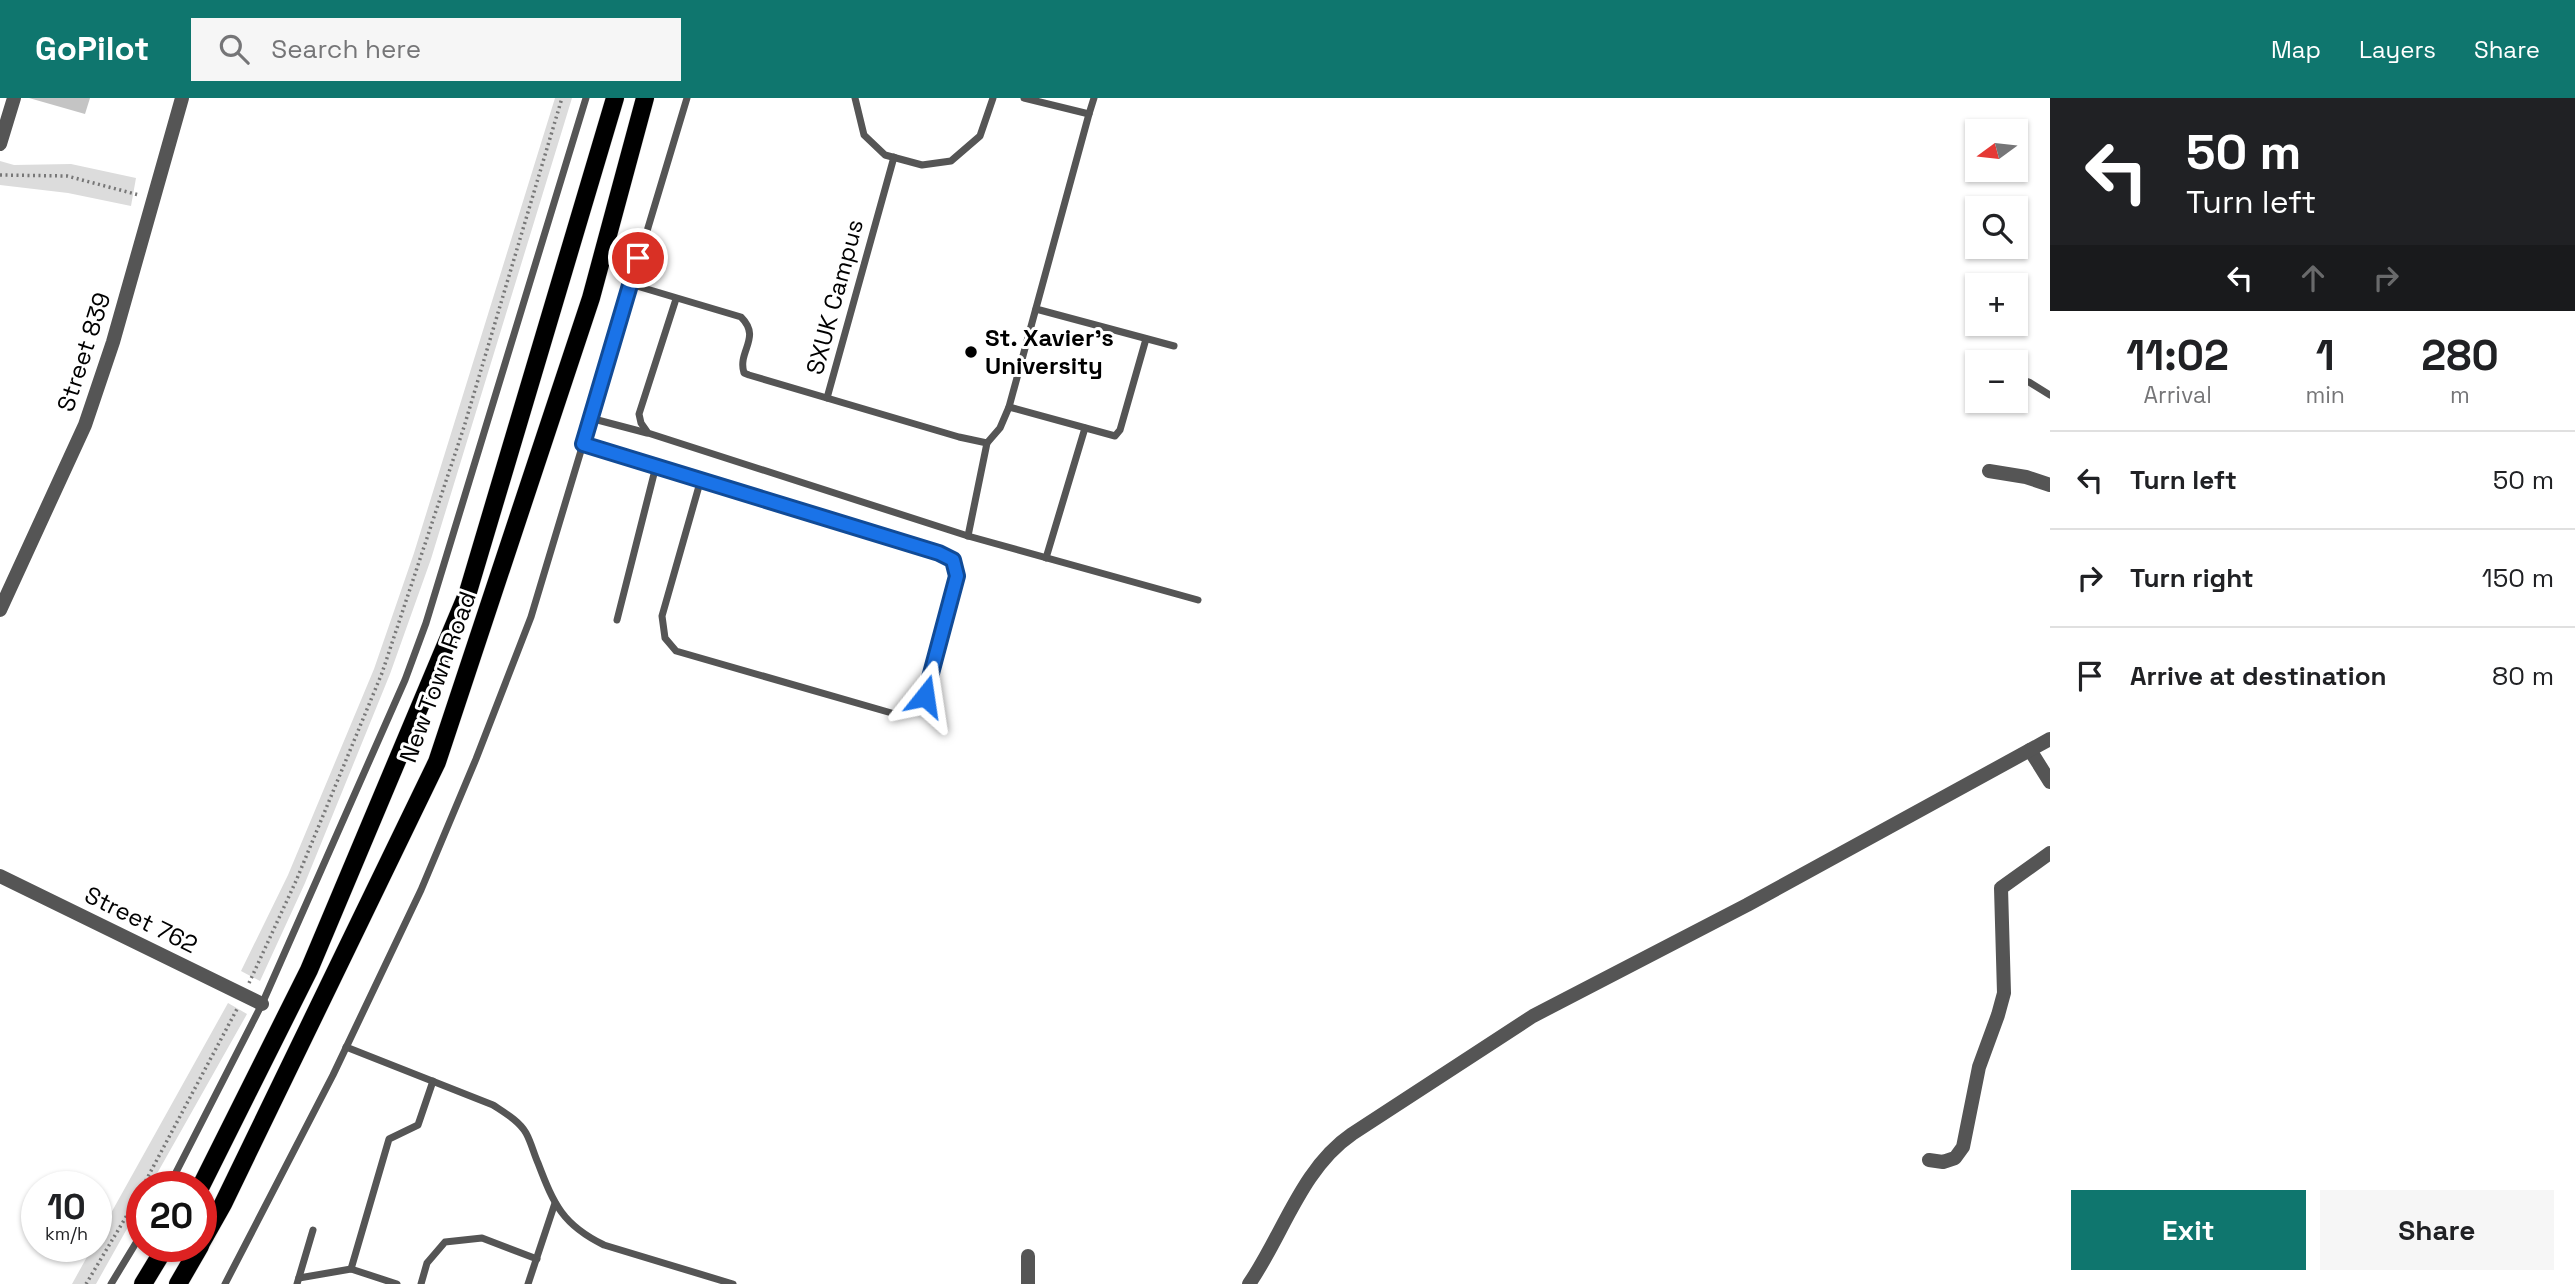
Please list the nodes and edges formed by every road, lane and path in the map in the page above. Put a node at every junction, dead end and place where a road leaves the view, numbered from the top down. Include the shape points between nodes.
1 (14, 98) edge
2 (182, 98) edge
3 (562, 98) edge
4 (586, 98) edge
5 (615, 98) edge
6 (645, 98) edge
7 (687, 98) edge
8 (855, 98) edge
9 (993, 98) edge
10 (1024, 98) edge
11 (1094, 98) edge
12 (1089, 114) junction
13 (0, 144) edge
14 (894, 158) junction
15 (0, 175) edge
16 (154, 198) junction
17 (630, 284) junction
18 (676, 299) junction
19 (1035, 309) junction
20 (1146, 339) junction
21 (1174, 346) dead end
22 (2028, 382) edge
23 (2050, 395) edge
24 (827, 398) junction
25 (1009, 407) junction
26 (590, 418) junction
27 (1084, 428) junction
28 (648, 433) junction
29 (987, 443) junction
30 (583, 444) junction
31 (656, 466) junction
32 (1989, 471) dead end
33 (701, 479) junction
34 (2050, 485) edge
35 (968, 536) junction
36 (1045, 558) junction
37 (1198, 600) dead end
38 (0, 610) edge
39 (617, 620) dead end
40 (2050, 739) edge
41 (2030, 750) junction
42 (2050, 782) edge
43 (2050, 853) edge
44 (0, 876) edge
45 (243, 995) junction
46 (262, 1004) junction
47 (346, 1047) junction
48 (433, 1082) junction
49 (1929, 1160) dead end
50 (152, 1171) edge
51 (177, 1171) edge
52 (208, 1171) edge
53 (555, 1203) junction
54 (217, 1214) edge
55 (126, 1217) edge
56 (313, 1230) dead end
57 (1028, 1256) dead end
58 (126, 1259) edge
59 (537, 1259) junction
60 (156, 1262) edge
61 (190, 1262) edge
62 (351, 1269) junction
63 (298, 1281) edge
64 (86, 1284) edge
65 (111, 1284) edge
66 (143, 1284) edge
67 (178, 1284) edge
68 (225, 1284) edge
69 (397, 1284) edge
70 (421, 1284) edge
71 (528, 1284) edge
72 (733, 1284) edge
73 (1028, 1284) edge
74 (1249, 1284) edge

1 - 13 street
2 - 16 street, Street 839
3 - 45 path via 464,427 382,673
4 - 46 lane via 426,623
5 - 52 main road, New Town Road via 468,592 309,970
6 - 54 main road, New Town Road via 591,298 437,762
7 - 17 lane
8 - 14 lane via 864,135
9 - 14 lane via 980,136 951,161 922,165
10 - 12 lane
11 - 12 lane
12 - 19 lane
14 - 24 lane, SXUK Campus
15 - 16 path via 67,176
16 - 38 street, Street 839 via 85,425
17 - 18 lane
17 - 26 lane
18 - 24 lane via 741,317 750,325 744,373
18 - 28 lane via 639,414
19 - 20 lane
19 - 25 lane
20 - 21 lane
20 - 27 lane via 1119,434
22 - 23 lane
24 - 29 lane, SXUK Campus
25 - 27 lane
25 - 29 lane
26 - 28 lane
26 - 30 lane
27 - 36 lane
28 - 35 lane
29 - 35 lane
30 - 31 lane
30 - 47 lane via 531,617 476,759 421,890
31 - 33 lane
31 - 39 lane
32 - 34 street
33 - 33 lane via 953,560 957,576 925,696 913,710 895,714 676,651 665,638 662,616
35 - 36 lane
36 - 37 lane
40 - 41 street
41 - 42 street
41 - 74 street via 1533,1016 1337,1144 1309,1180
43 - 49 street via 2001,888 2004,993 1979,1067 1964,1147 1955,1158
44 - 45 street, Street 762
45 - 46 street, Street 762
45 - 50 path
46 - 51 lane
47 - 48 lane
47 - 68 lane
48 - 53 lane via 493,1105 513,1118 526,1132
48 - 62 lane via 418,1125 389,1139
53 - 59 lane
53 - 72 lane via 568,1222 604,1245
55 - 64 path
56 - 63 lane
57 - 73 street
58 - 65 lane
59 - 70 lane via 482,1238 445,1242 427,1263
59 - 71 lane
60 - 66 main road
61 - 67 main road, New Town Road
62 - 63 lane
62 - 69 lane

